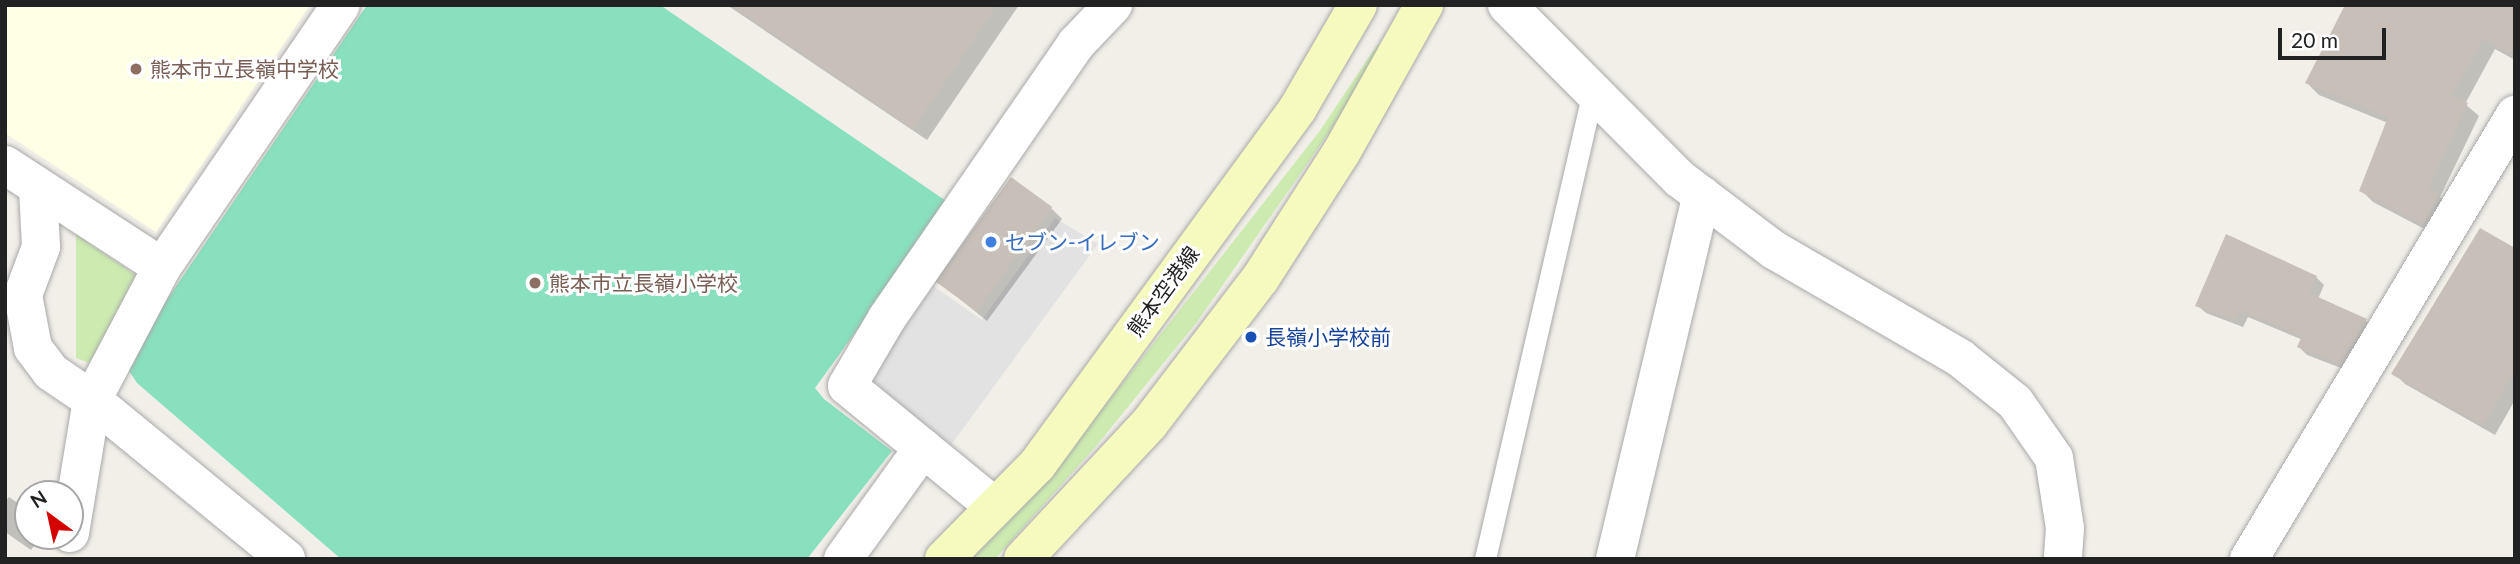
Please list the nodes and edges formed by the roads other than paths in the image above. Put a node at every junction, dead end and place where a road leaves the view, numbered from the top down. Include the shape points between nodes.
1 (341, 5) edge
2 (1113, 5) edge
3 (1358, 5) edge
4 (1424, 5) edge
5 (1526, 11) edge
6 (1593, 90) junction
7 (2515, 115) edge
8 (5, 164) edge
9 (38, 189) junction
10 (1702, 195) junction
11 (162, 267) junction
12 (92, 400) junction
13 (923, 448) junction
14 (79, 480) edge
15 (995, 507) junction
16 (286, 559) edge
17 (843, 559) edge
18 (944, 559) edge
19 (1023, 559) edge
20 (1485, 559) edge
21 (1615, 559) edge
22 (2063, 559) edge
23 (2249, 559) edge

1 - 11 street
2 - 13 street via 1076,44 887,318 847,386
3 - 15 main road, 熊本空港線 via 1298,108 1037,465
4 - 19 main road via 1341,153 1260,279 1149,424
5 - 6 street
6 - 10 street via 1680,179
6 - 20 lane
7 - 23 street
8 - 9 street
9 - 11 street
9 - 12 street via 41,247 23,295 33,348 51,372
10 - 21 street
10 - 22 street via 1774,250 1960,358 2015,402 2054,458 2065,528
11 - 12 street
12 - 14 street
12 - 16 street
13 - 15 street
13 - 17 street
15 - 18 main road, 熊本空港線

